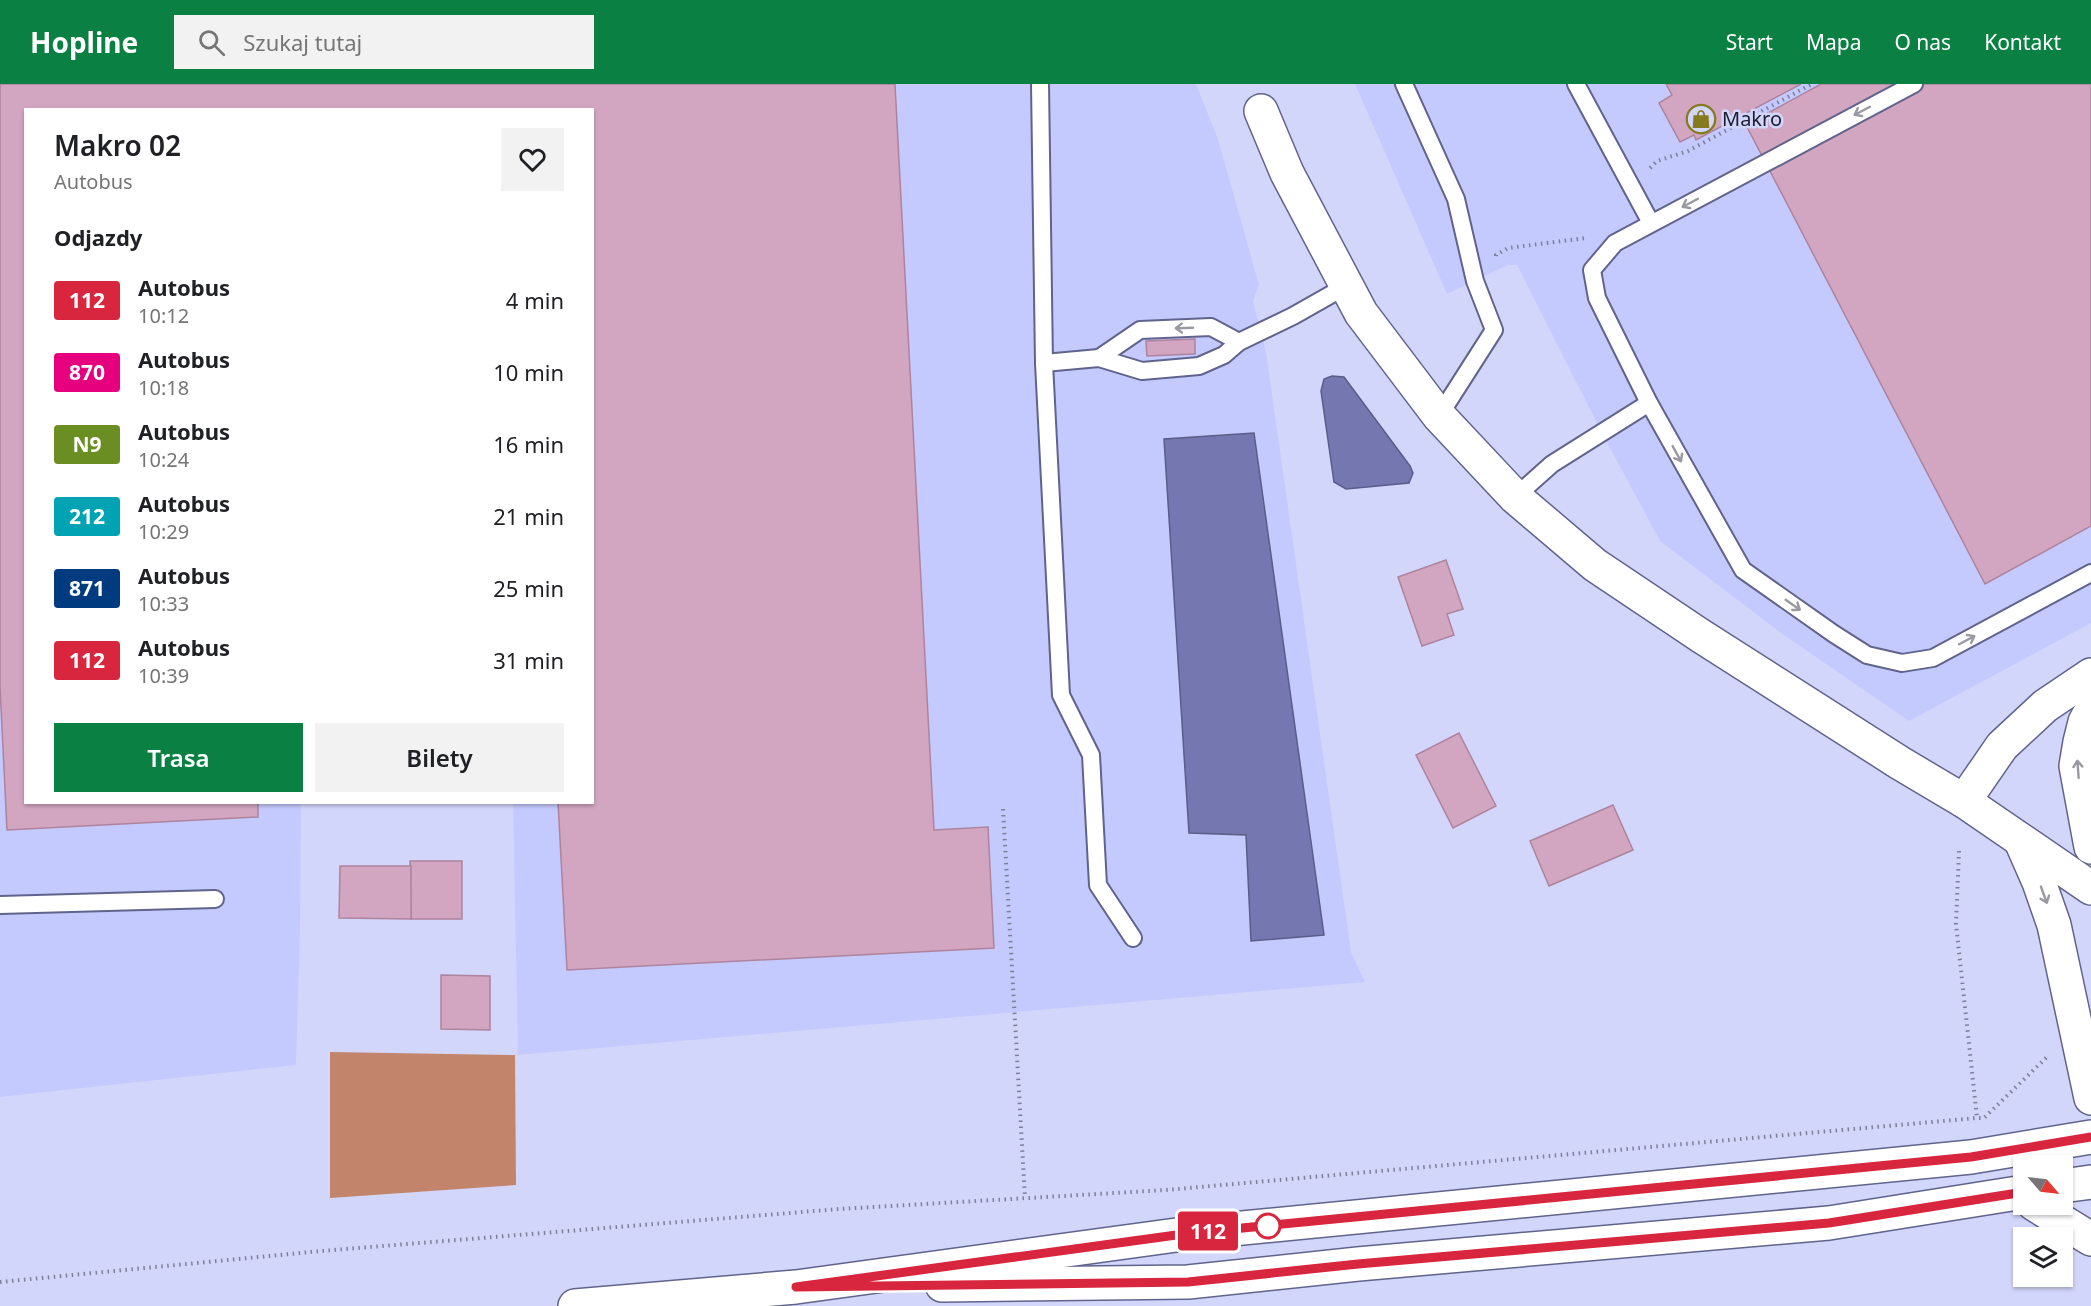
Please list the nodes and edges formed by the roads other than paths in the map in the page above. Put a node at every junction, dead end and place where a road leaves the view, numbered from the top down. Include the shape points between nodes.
1 (1040, 84) edge
2 (1404, 84) edge
3 (1576, 84) edge
4 (1914, 84) edge
5 (1261, 111) dead end
6 (1650, 224) junction
7 (1346, 286) junction
8 (1239, 342) junction
9 (1099, 358) junction
10 (1044, 363) junction
11 (1649, 403) junction
12 (1438, 416) junction
13 (1515, 497) junction
14 (2091, 573) edge
15 (2091, 675) edge
16 (2091, 711) edge
17 (1964, 801) junction
18 (2021, 842) junction
19 (2091, 847) edge
20 (2091, 888) edge
21 (215, 899) dead end
22 (0, 905) edge
23 (1133, 938) dead end
24 (2091, 1098) edge
25 (2091, 1137) edge
26 (2091, 1182) edge
27 (2073, 1184) edge
28 (2013, 1198) edge
29 (2053, 1215) edge
30 (2091, 1239) edge
31 (796, 1287) junction
32 (575, 1306) edge

1 - 10 lane
2 - 12 lane via 1456,198 1475,281 1494,330
3 - 6 lane
4 -> 6 lane
5 - 7 main road via 1287,173
6 - 11 lane via 1615,243 1592,270 1597,298
7 - 8 lane
7 - 12 main road via 1361,313
8 - 9 lane via 1224,355 1199,366 1142,371
8 -> 9 lane via 1212,327 1140,330
9 - 10 lane
10 - 23 lane via 1061,695 1091,755 1098,885
11 - 13 lane via 1552,465
11 -> 14 lane via 1743,570 1867,655 1902,663 1934,658
12 - 13 main road
13 - 17 main road via 1596,566
15 - 17 main road via 2045,706 2002,746
19 -> 16 main road via 2076,766
17 - 18 main road
18 - 20 main road
18 -> 24 main road via 2054,925
21 - 22 lane
25 - 31 main road via 1971,1157 1191,1233
26 - 27 main road
28 - 31 main road via 1829,1223 1188,1282
29 - 30 main road
31 - 32 main road

